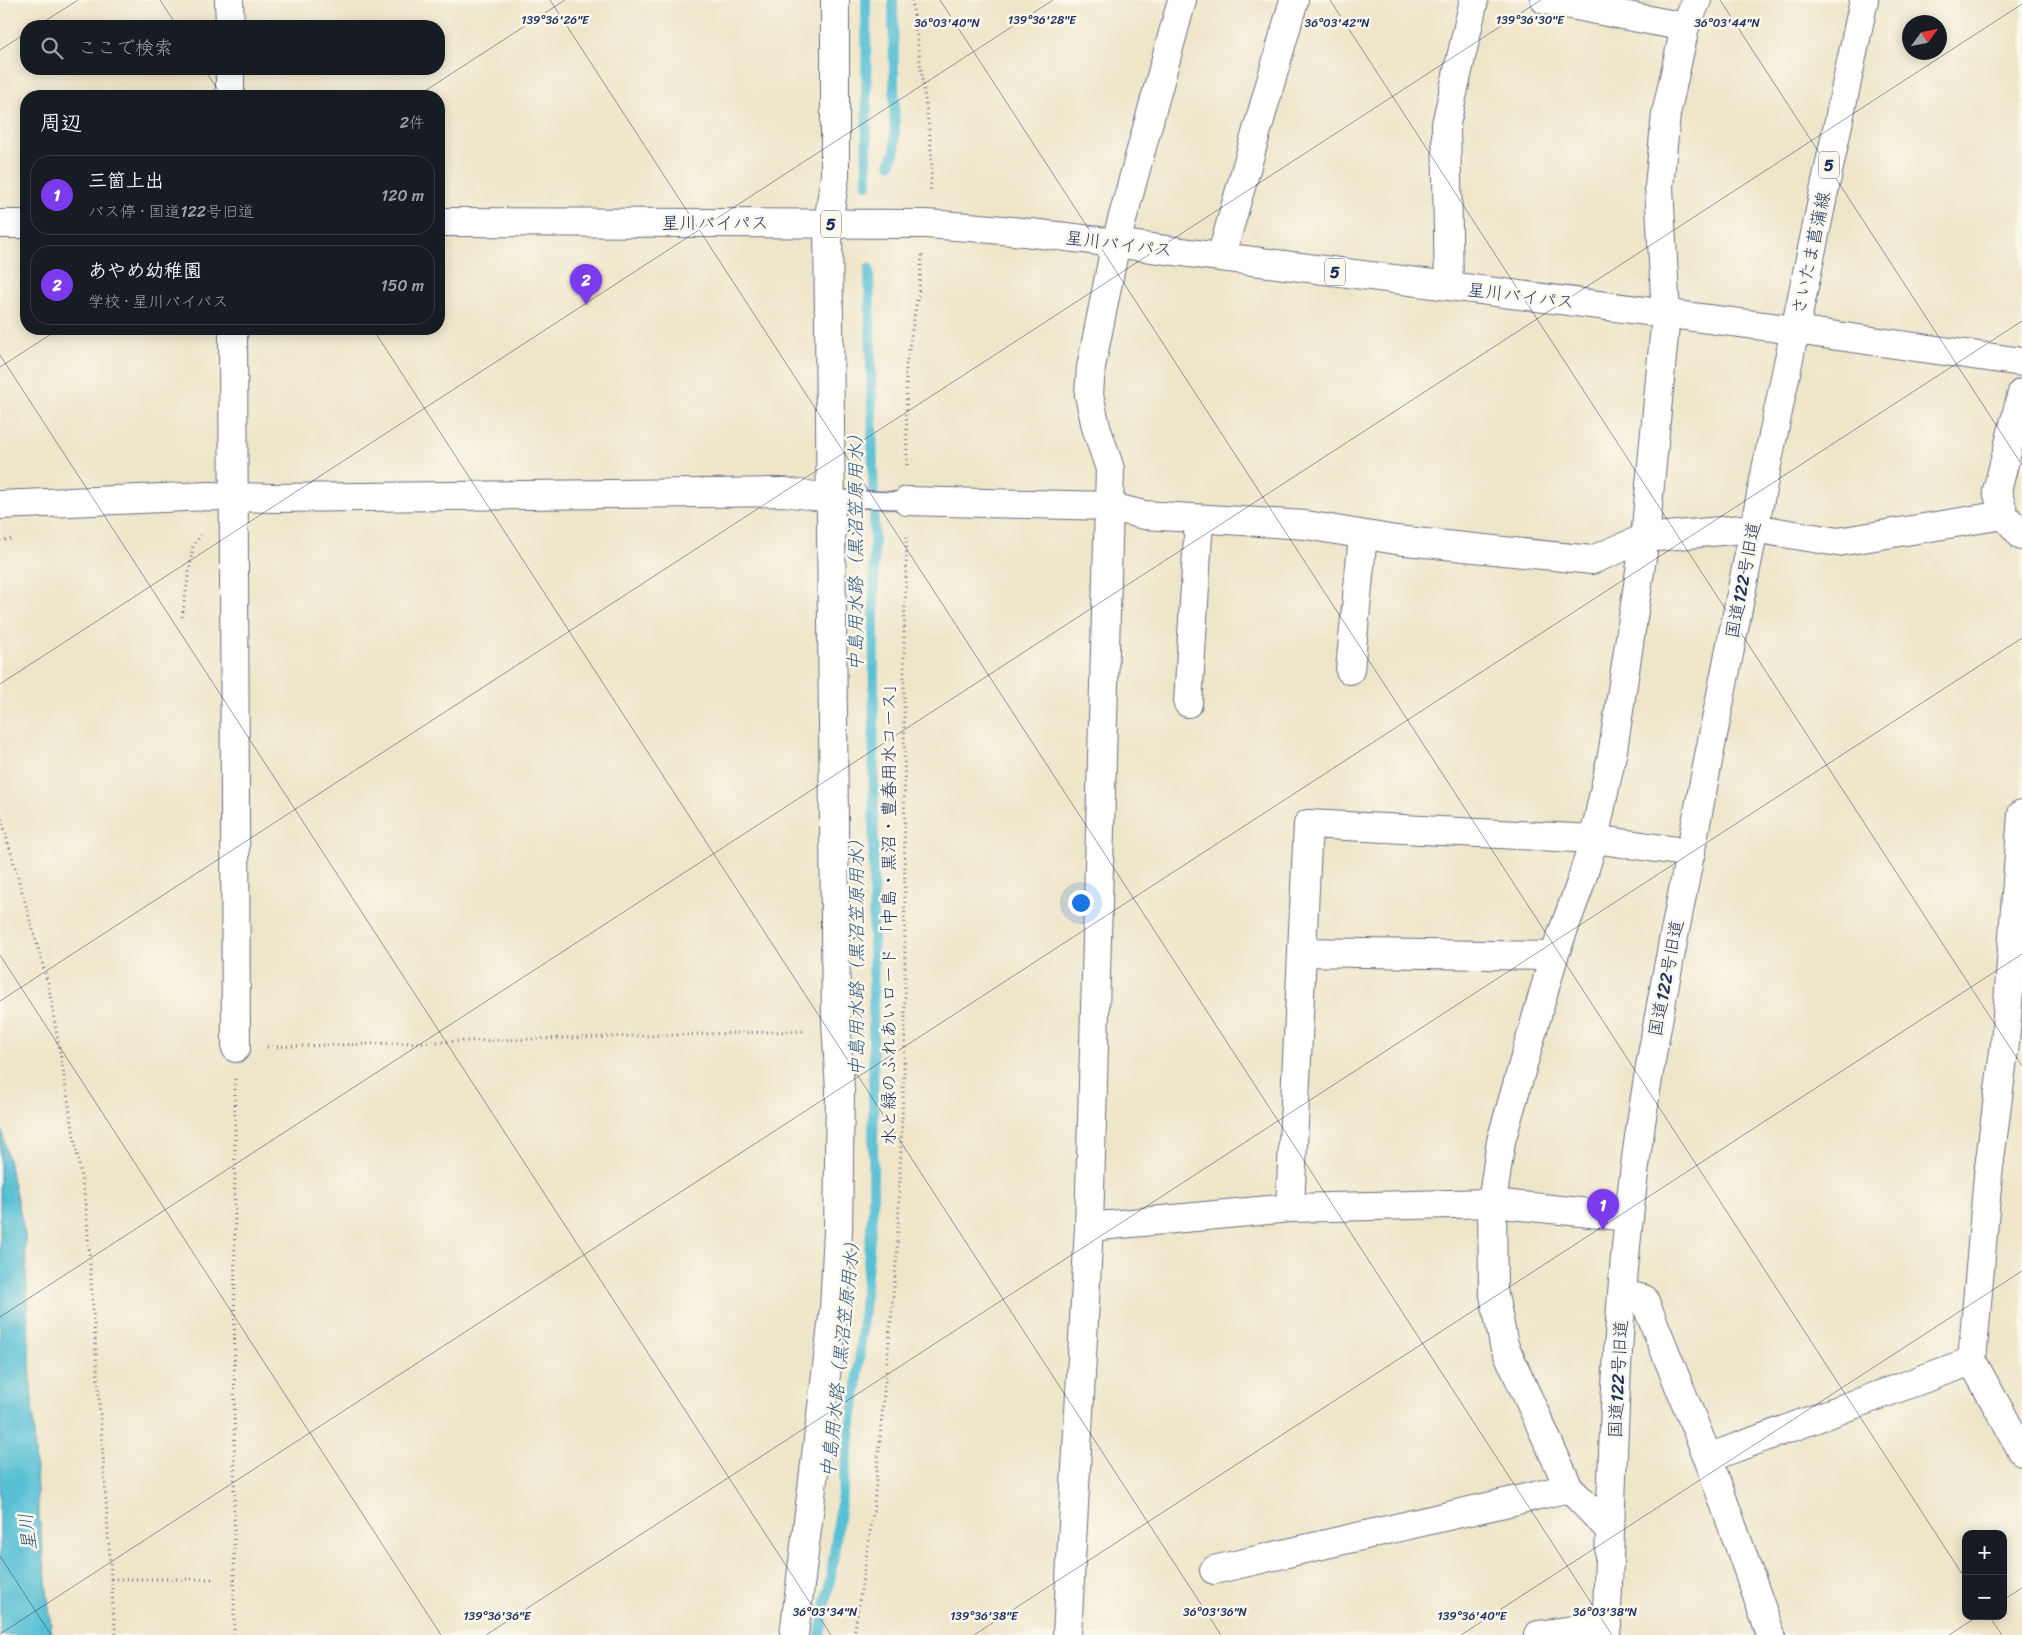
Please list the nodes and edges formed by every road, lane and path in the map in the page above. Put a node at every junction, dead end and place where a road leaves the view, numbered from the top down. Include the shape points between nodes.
1 (230, 0) edge
2 (835, 0) edge
3 (912, 0) edge
4 (1182, 0) edge
5 (1294, 0) edge
6 (1474, 0) edge
7 (1545, 0) edge
8 (1696, 0) edge
9 (1864, 0) edge
10 (230, 20) edge
11 (1686, 27) junction
12 (230, 75) edge
13 (230, 90) edge
14 (929, 196) dead end
15 (445, 222) edge
16 (0, 224) edge
17 (20, 224) edge
18 (828, 224) junction
19 (1116, 242) junction
20 (923, 252) dead end
21 (1221, 257) junction
22 (1450, 286) junction
23 (1666, 315) junction
24 (1795, 330) junction
25 (233, 335) edge
26 (2022, 362) edge
27 (2022, 393) edge
28 (234, 497) junction
29 (841, 498) junction
30 (904, 501) junction
31 (0, 505) edge
32 (1108, 506) junction
33 (2004, 515) junction
34 (1199, 518) junction
35 (1753, 528) junction
36 (204, 530) dead end
37 (1363, 535) junction
38 (2022, 536) edge
39 (1645, 538) junction
40 (182, 618) dead end
41 (1350, 670) dead end
42 (1188, 703) dead end
43 (0, 814) edge
44 (2022, 814) edge
45 (1594, 839) junction
46 (1690, 853) junction
47 (1302, 952) junction
48 (1554, 956) junction
49 (836, 1030) junction
50 (2013, 1045) edge
51 (236, 1048) junction
52 (1492, 1202) junction
53 (1290, 1208) junction
54 (1629, 1217) junction
55 (1089, 1227) junction
56 (1623, 1294) junction
57 (1972, 1361) junction
58 (2022, 1451) edge
59 (1708, 1458) junction
60 (1569, 1488) junction
61 (1610, 1529) junction
62 (1214, 1570) dead end
63 (111, 1579) junction
64 (214, 1579) dead end
65 (1607, 1630) edge
66 (116, 1635) edge
67 (234, 1635) edge
68 (794, 1635) edge
69 (854, 1635) edge
70 (1067, 1635) edge
71 (1538, 1635) edge
72 (1771, 1635) edge

1 - 10 street
2 - 18 street via 835,176
3 - 14 path via 930,137 932,167
4 - 19 street
5 - 21 street
6 - 22 street via 1446,124
7 - 11 street
8 - 11 street
9 - 24 street, さいたま菖蒲線 / 5
11 - 23 street via 1666,114 1659,188
12 - 13 street
15 - 18 street, 星川バイパス / 5
16 - 17 street
18 - 19 street, 星川バイパス / 5 via 968,227
18 - 29 street
19 - 21 street, 星川バイパス / 5
19 - 32 street via 1090,367 1089,395 1110,469
20 - 30 path, 水と緑のふれあいロード 「中島・黒沼・豊春用水コース」 via 906,366
21 - 22 street, 星川バイパス / 5
22 - 23 street, 星川バイパス / 5
23 - 24 street, 星川バイパス / 5
23 - 39 street
24 - 26 street, 星川バイパス
24 - 35 street, 国道122号旧道
25 - 28 street
27 - 33 street via 1997,491
28 - 29 street via 784,492
28 - 31 street
28 - 51 street
29 - 30 lane
29 - 49 street
30 - 32 street
30 - 69 path, 水と緑のふれあいロード 「中島・黒沼・豊春用水コース」 via 905,1042 897,1254 873,1514
32 - 34 street via 1144,515
32 - 55 street
33 - 35 street via 1838,542
33 - 38 street
34 - 37 street via 1306,526
34 - 42 street
35 - 39 street
35 - 46 street, 国道122号旧道
36 - 40 path via 192,546
37 - 39 street via 1592,560
37 - 41 street
39 - 45 street via 1613,750
43 - 63 path via 48,983 86,1205
44 - 50 street
45 - 46 street
45 - 47 street via 1308,824
45 - 48 street
46 - 54 street, 国道122号旧道 via 1656,1028
47 - 48 street
47 - 53 street
48 - 52 street via 1501,1141
49 - 51 path
49 - 68 street via 840,1091 834,1309
50 - 57 street via 1988,1175
51 - 67 path
52 - 53 street
52 - 54 street
52 - 60 street via 1493,1290 1504,1345
53 - 55 street
54 - 56 street, 国道122号旧道
55 - 70 street
56 - 59 street via 1644,1299
56 - 61 street, 国道122号旧道
57 - 58 street
57 - 59 street
59 - 72 street
60 - 61 street
60 - 62 street
61 - 65 street, 国道122号旧道
63 - 64 path
63 - 66 path
65 - 71 street

